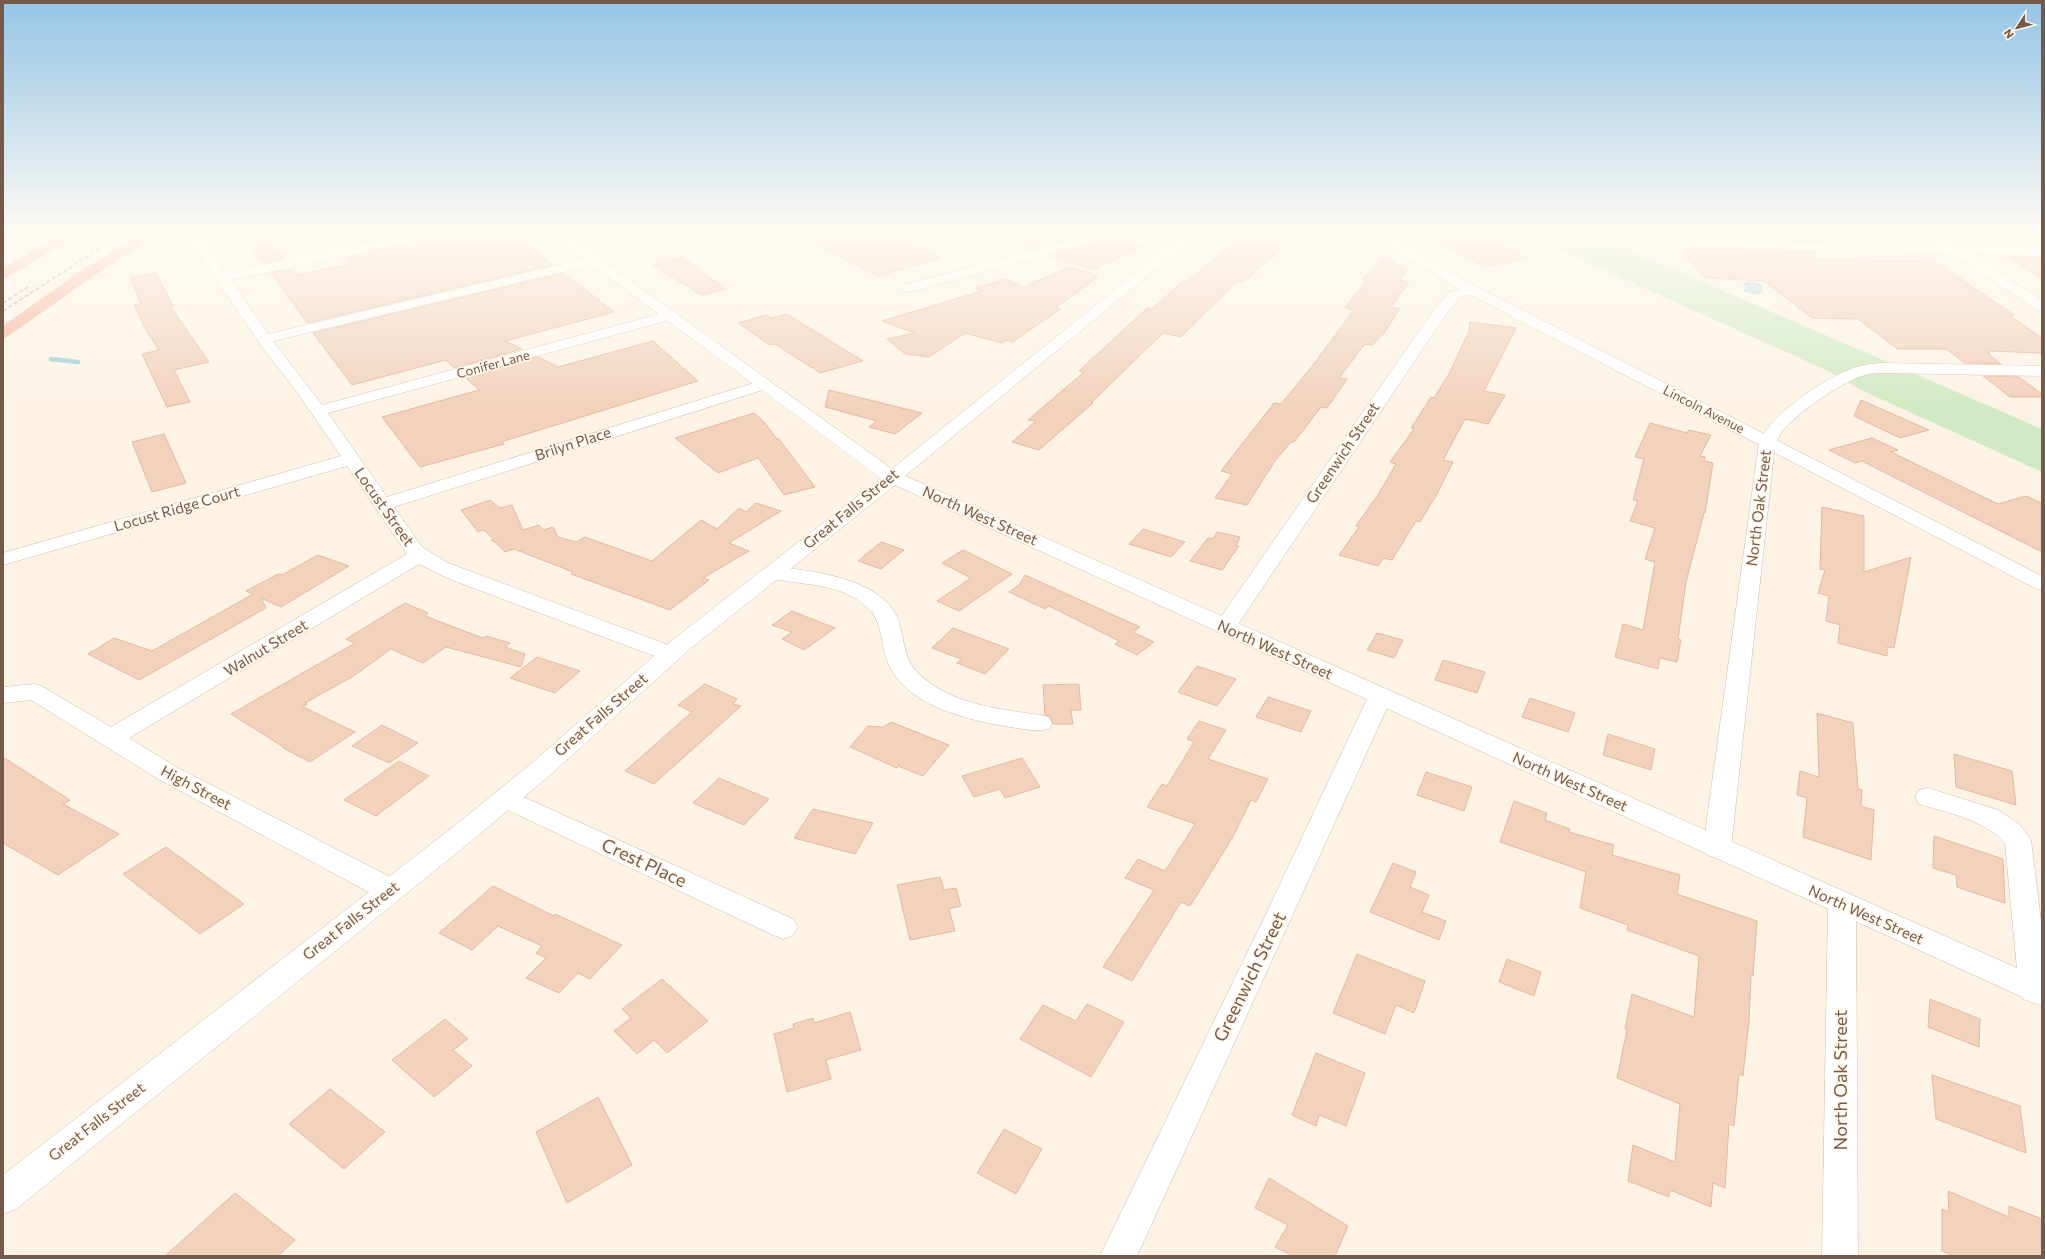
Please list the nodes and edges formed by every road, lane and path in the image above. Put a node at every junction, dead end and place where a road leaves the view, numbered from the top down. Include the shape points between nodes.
1 (66, 289) edge
2 (229, 289) edge
3 (475, 289) edge
4 (630, 289) edge
5 (1124, 289) edge
6 (1470, 289) joint
7 (2014, 289) edge
8 (2042, 307) edge
9 (668, 316) junction
10 (3, 333) edge
11 (264, 339) junction
12 (2042, 371) edge
13 (763, 385) junction
14 (318, 411) junction
15 (1767, 442) junction
16 (351, 459) junction
17 (892, 477) junction
18 (383, 504) junction
19 (420, 555) junction
20 (3, 559) edge
21 (772, 573) junction
22 (2042, 584) edge
23 (1224, 627) junction
24 (671, 654) junction
25 (3, 695) edge
26 (1380, 697) junction
27 (1040, 723) dead end
28 (110, 739) junction
29 (506, 798) junction
30 (1928, 798) dead end
31 (1717, 848) junction
32 (390, 890) junction
33 (1842, 905) junction
34 (783, 927) dead end
35 (2038, 991) edge
36 (3, 1197) edge
37 (1118, 1256) edge
38 (1840, 1256) edge

1 - 10 highway
2 - 11 street, Locust Street
3 - 11 street
4 - 9 street, North West Street
5 - 17 street, Great Falls Street
6 - 15 street, Lincoln Avenue
6 - 23 street, Greenwich Street via 1453,296 1438,314
7 - 8 street
9 - 13 street, North West Street
9 - 14 street, Conifer Lane
11 - 14 street, Locust Street
12 - 15 street, North Oak Street via 1884,368 1862,371 1848,376 1803,406 1776,428
13 - 17 street, North West Street
13 - 18 street, Brilyn Place
14 - 16 street, Locust Street
15 - 22 street, Lincoln Avenue
15 - 31 street, North Oak Street
16 - 18 street, Locust Street
16 - 20 street, Locust Ridge Court
17 - 21 street, Great Falls Street
17 - 23 street, North West Street
18 - 19 street, Locust Street
19 - 24 street, Locust Street via 435,565 521,600
19 - 28 street, Walnut Street
21 - 24 street, Great Falls Street
21 - 27 street via 810,576 863,595 876,604 885,614 894,652 907,676 925,691 948,704 1010,720
23 - 26 street, North West Street
24 - 29 street, Great Falls Street
25 - 28 street, High Street via 35,692
26 - 31 street, North West Street
26 - 37 street, Greenwich Street
28 - 32 street, High Street via 169,774
29 - 32 street, Great Falls Street
29 - 34 street, Crest Place
30 - 35 street via 1990,818 2012,831 2018,840
31 - 33 street, North West Street
32 - 36 street, Great Falls Street
33 - 35 street, North West Street
33 - 38 street, North Oak Street

